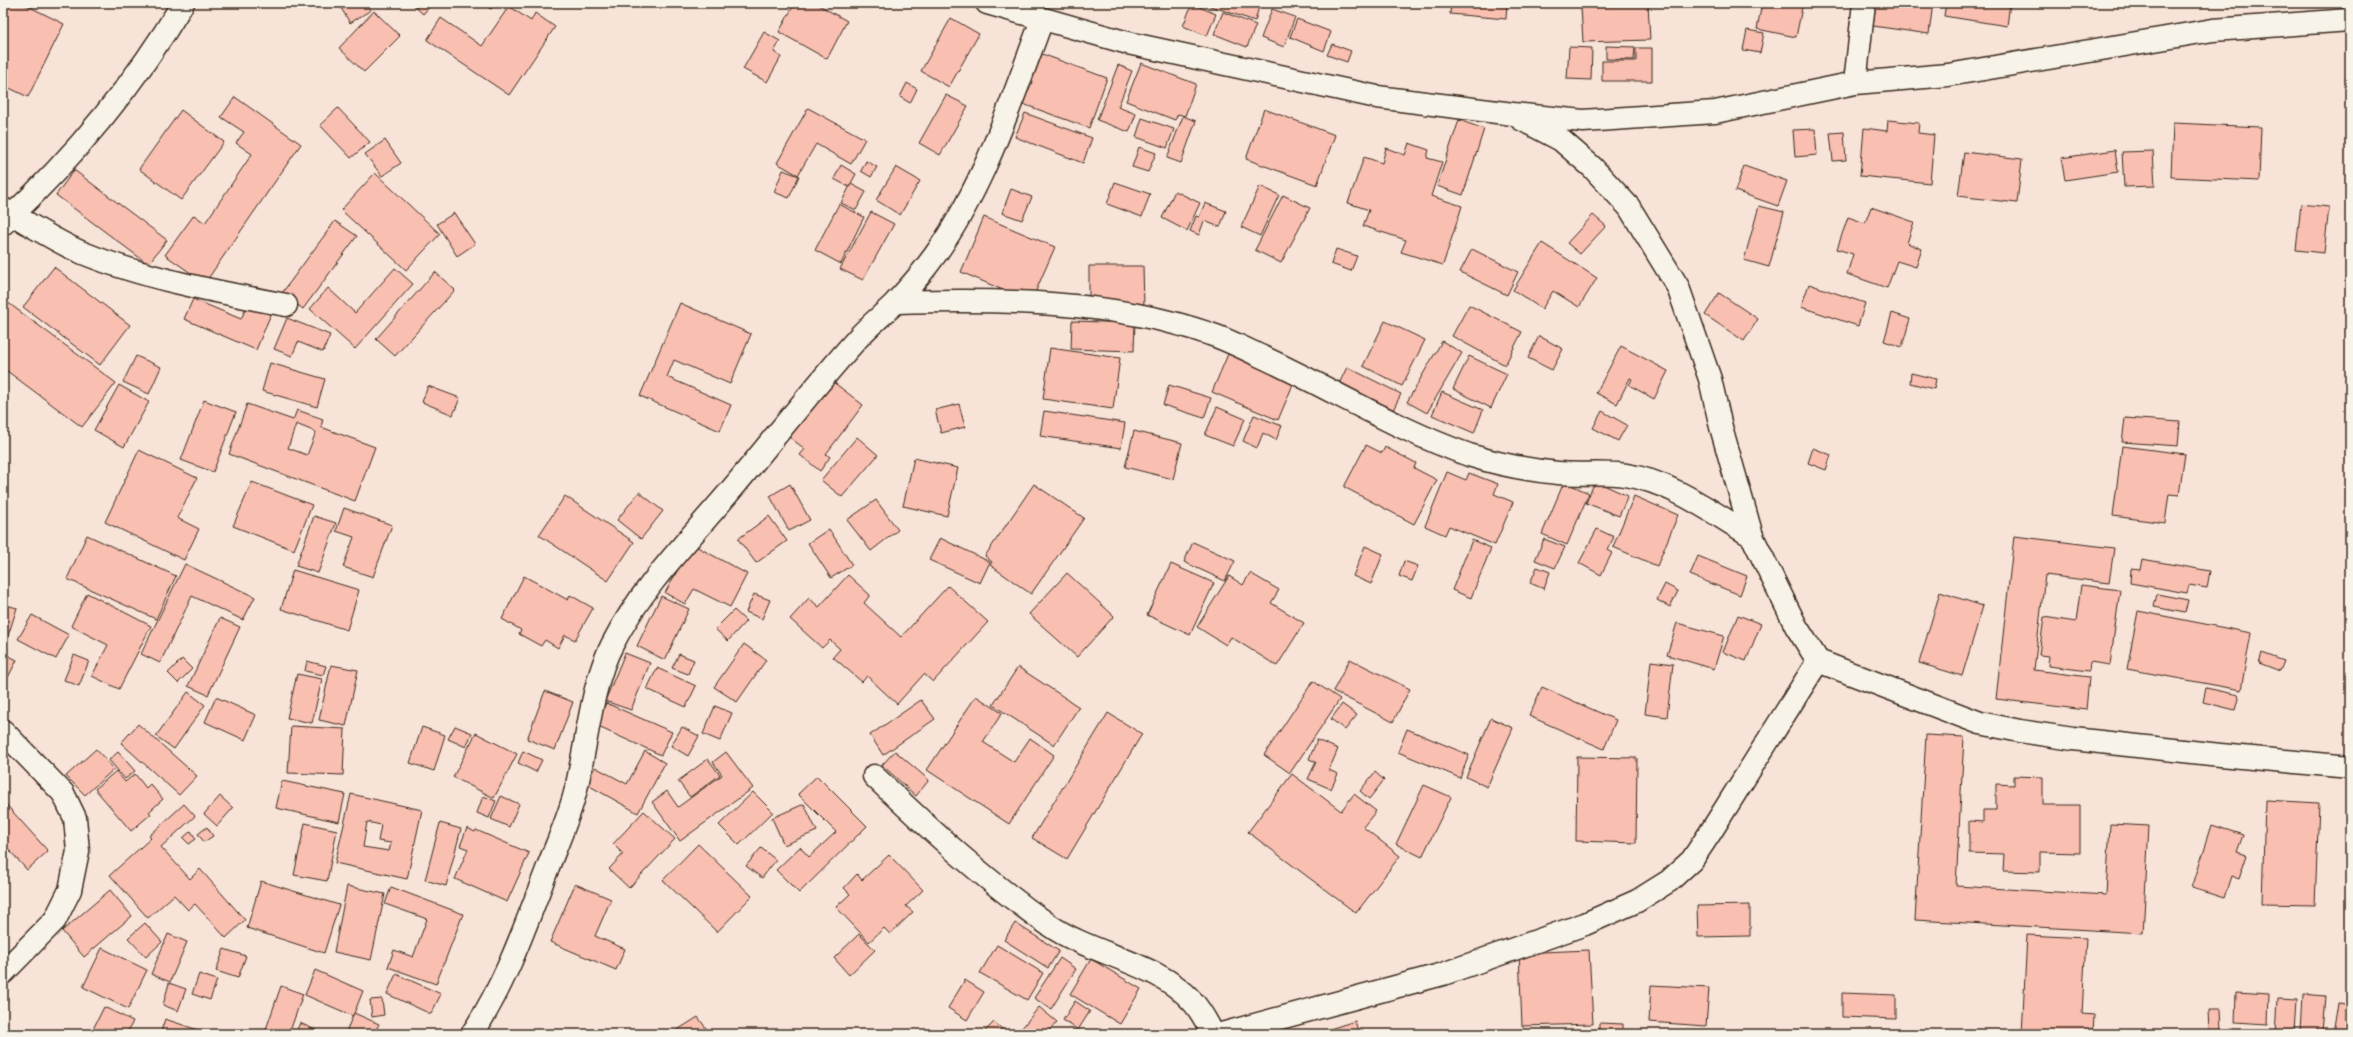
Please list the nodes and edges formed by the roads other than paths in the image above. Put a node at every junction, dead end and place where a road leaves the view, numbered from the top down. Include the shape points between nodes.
1 (183, 3) edge
2 (987, 3) edge
3 (1864, 3) edge
4 (1042, 20) junction
5 (2350, 20) edge
6 (1856, 83) junction
7 (1513, 114) junction
8 (6, 216) edge
9 (896, 302) junction
10 (286, 305) dead end
11 (1752, 536) junction
12 (1818, 661) junction
13 (3, 731) edge
14 (2350, 767) edge
15 (874, 776) dead end
16 (3, 972) edge
17 (472, 1034) edge
18 (1213, 1034) edge
19 (1221, 1034) edge

1 - 8 street via 135,76 94,127
2 - 4 street
3 - 6 street
4 - 7 street via 1128,43 1377,97
4 - 9 street via 994,145 965,206 951,233
5 - 6 street via 2213,30 1948,75
6 - 7 street via 1707,112 1583,121
7 - 11 street via 1561,140 1592,167 1629,207 1678,287 1710,379 1722,434
8 - 10 street via 115,265
9 - 11 street via 953,300 1077,307 1167,321 1212,334 1407,429 1470,455 1558,473 1625,475 1652,481
9 - 17 street via 861,335 824,376 670,560 637,603 611,647 599,678 571,805 517,949 489,1008
11 - 12 street via 1796,626
12 - 14 street via 1980,723 2020,731 2073,739
12 - 19 street via 1695,855 1669,881 1637,900 1585,924 1443,974
13 - 16 street via 63,793 75,818 78,851 70,890 55,920
15 - 18 street via 931,832 1050,925 1081,944 1150,972 1177,988 1192,1001

